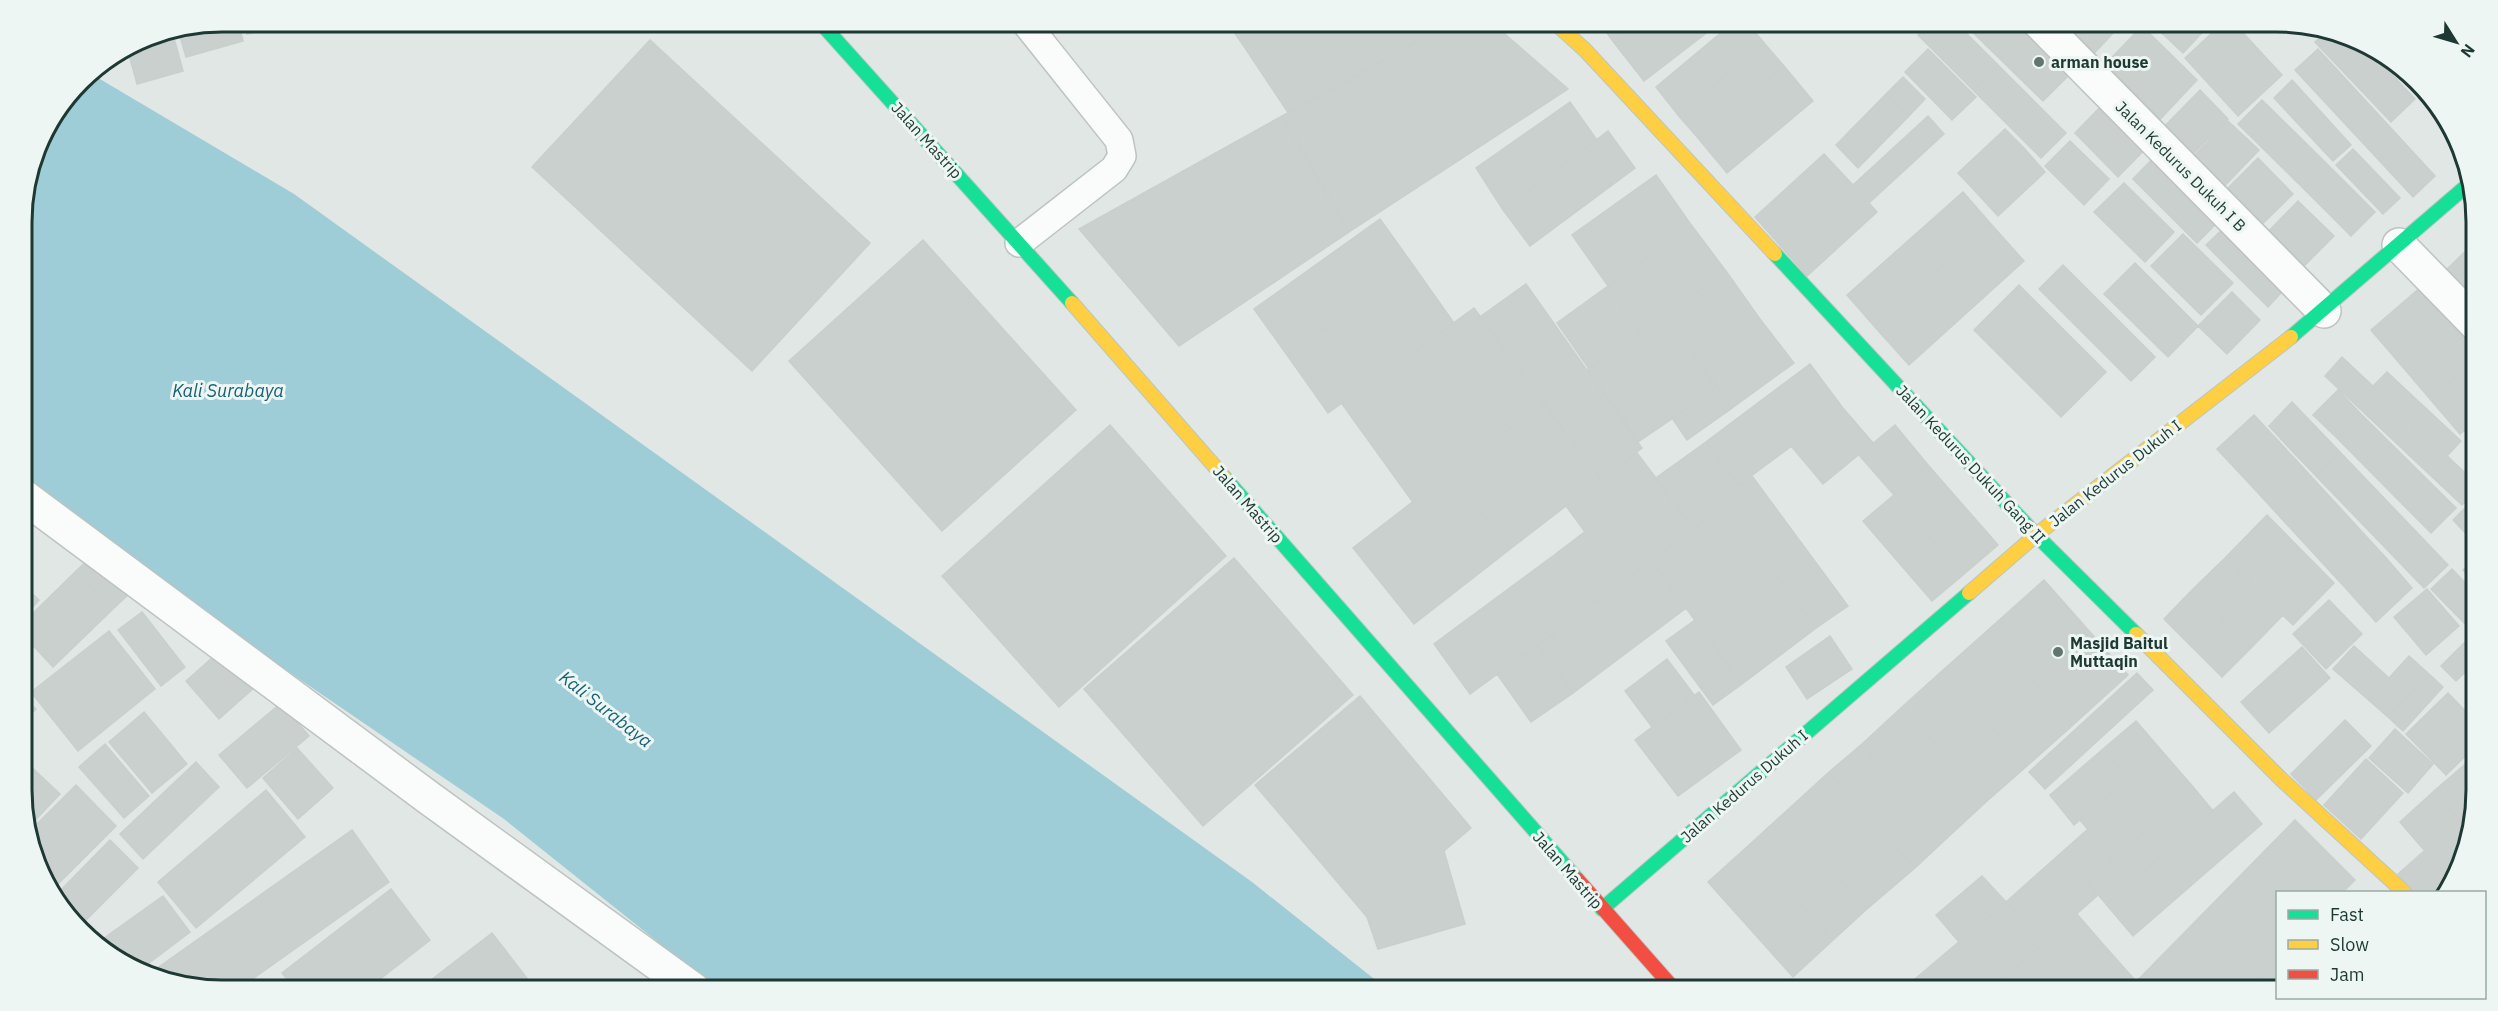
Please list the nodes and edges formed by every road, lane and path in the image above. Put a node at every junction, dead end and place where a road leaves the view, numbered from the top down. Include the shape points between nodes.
1 (829, 32) edge
2 (1033, 32) edge
3 (1565, 32) edge
4 (2049, 32) edge
5 (2463, 189) edge
6 (1019, 243) junction
7 (2399, 244) junction
8 (2324, 310) junction
9 (2466, 314) edge
10 (32, 503) edge
11 (2036, 535) junction
12 (2403, 891) edge
13 (1602, 909) junction
14 (1665, 979) edge
15 (680, 980) edge

1 - 6 street, Jalan Mastrip
2 - 6 lane via 1119,140 1122,156 1114,169
3 - 11 street, Jalan Kedurus Dukuh Gang II
4 - 8 street, Jalan Kedurus Dukuh I B
5 - 7 street, Jalan Kedurus Dukuh I
6 - 13 street, Jalan Mastrip
7 - 8 street, Jalan Kedurus Dukuh I
7 - 9 street
8 - 11 street, Jalan Kedurus Dukuh I
10 - 15 street
11 - 12 street, Jalan Kedurus Dukuh Gang II via 2282,780
11 - 13 street, Jalan Kedurus Dukuh I
13 - 14 street, Jalan Mastrip

